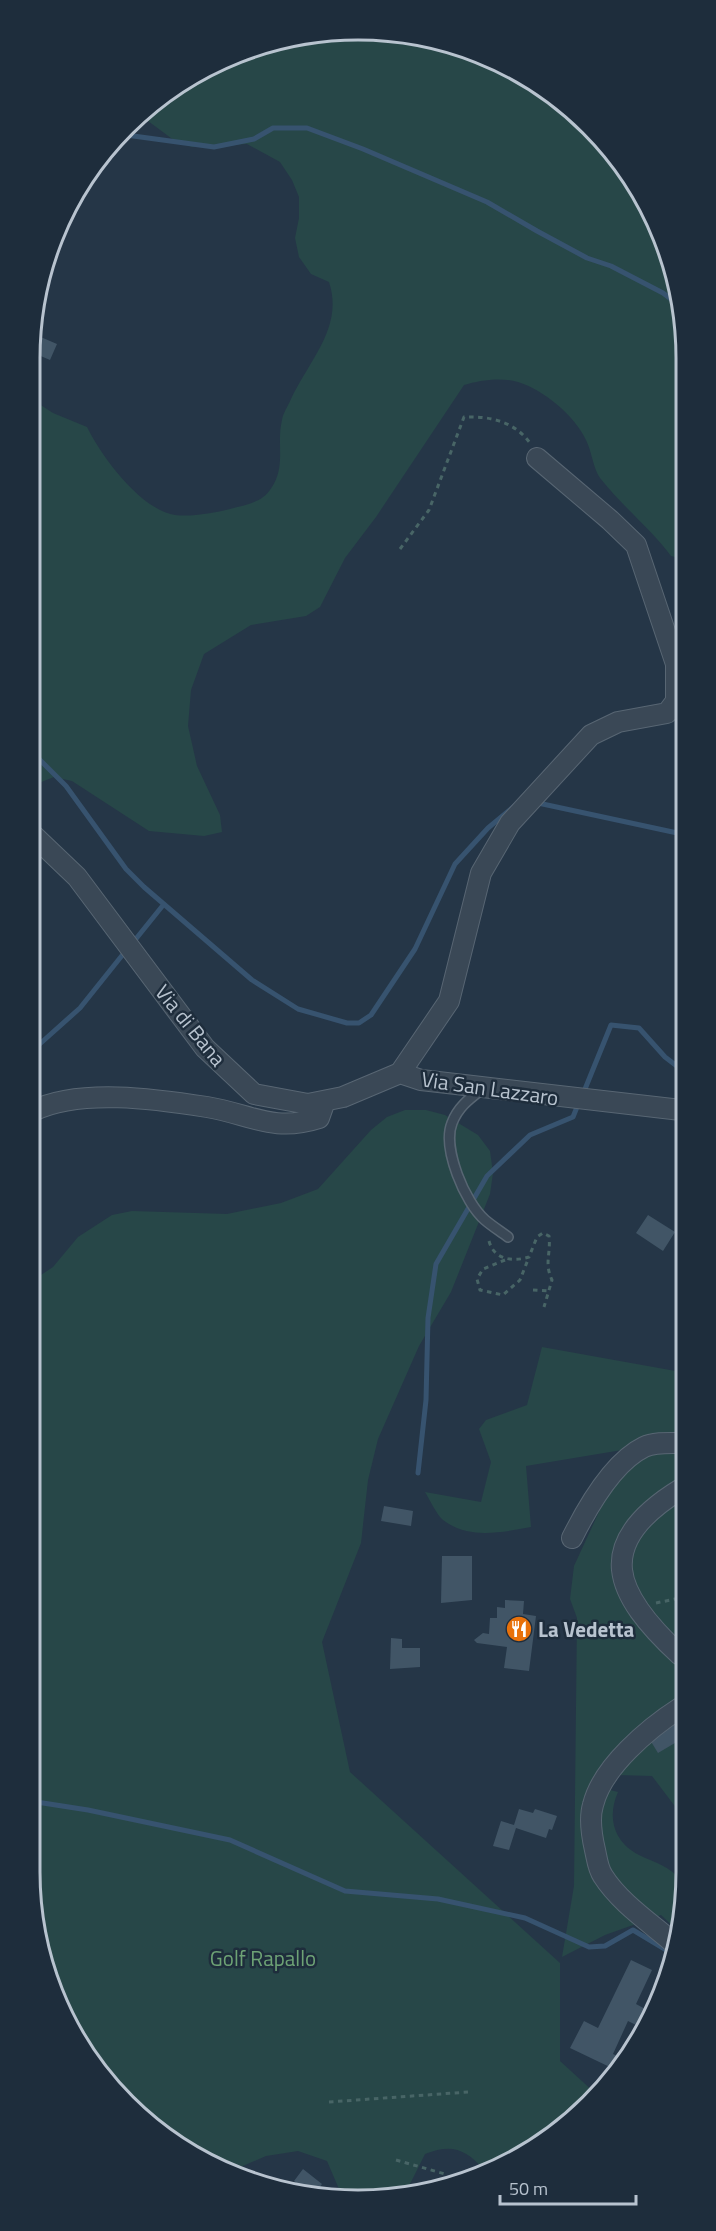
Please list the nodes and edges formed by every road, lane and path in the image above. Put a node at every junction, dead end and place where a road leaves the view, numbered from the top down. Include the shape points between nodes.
1 (537, 458) joint
2 (400, 549) dead end
3 (40, 842) edge
4 (400, 1073) junction
5 (484, 1088) junction
6 (325, 1101) junction
7 (40, 1108) edge
8 (676, 1109) edge
9 (483, 1219) junction
10 (508, 1236) dead end
11 (529, 1257) junction
12 (506, 1260) junction
13 (533, 1290) dead end
14 (549, 1291) junction
15 (544, 1307) dead end
16 (676, 1443) edge
17 (676, 1493) edge
18 (572, 1538) dead end
19 (676, 1651) edge
20 (676, 1711) edge
21 (668, 1938) edge
22 (468, 2092) dead end
23 (329, 2102) dead end
24 (396, 2160) dead end
25 (444, 2174) dead end

1 - 2 path via 528,440 504,422 488,416 464,417 429,510
1 - 4 street, Via San Lazzaro via 636,545 676,664 676,701 667,713 618,722 591,735 510,823 481,873 449,1001
3 - 6 street, Via di Bana via 77,877 205,1048 254,1094 308,1104
4 - 5 street, Via San Lazzaro via 421,1080
4 - 6 street, Via di Bana
5 - 8 street, Via San Lazzaro
5 - 9 lane via 464,1102 451,1124 449,1147 460,1182
6 - 7 street via 319,1118 294,1125 278,1125 207,1107 120,1098 57,1101
9 - 10 lane
9 - 12 path via 490,1249
11 - 12 path
11 - 12 path via 520,1280 503,1295 480,1290 477,1279 483,1269
11 - 14 path via 537,1237 543,1233 549,1236
13 - 14 path
14 - 15 path
16 - 18 street via 646,1446 636,1452 610,1477
17 - 19 street via 634,1526 620,1570 635,1608
20 - 21 street via 649,1729 616,1765 599,1788 592,1807 593,1839 601,1874
22 - 23 path
24 - 25 path

